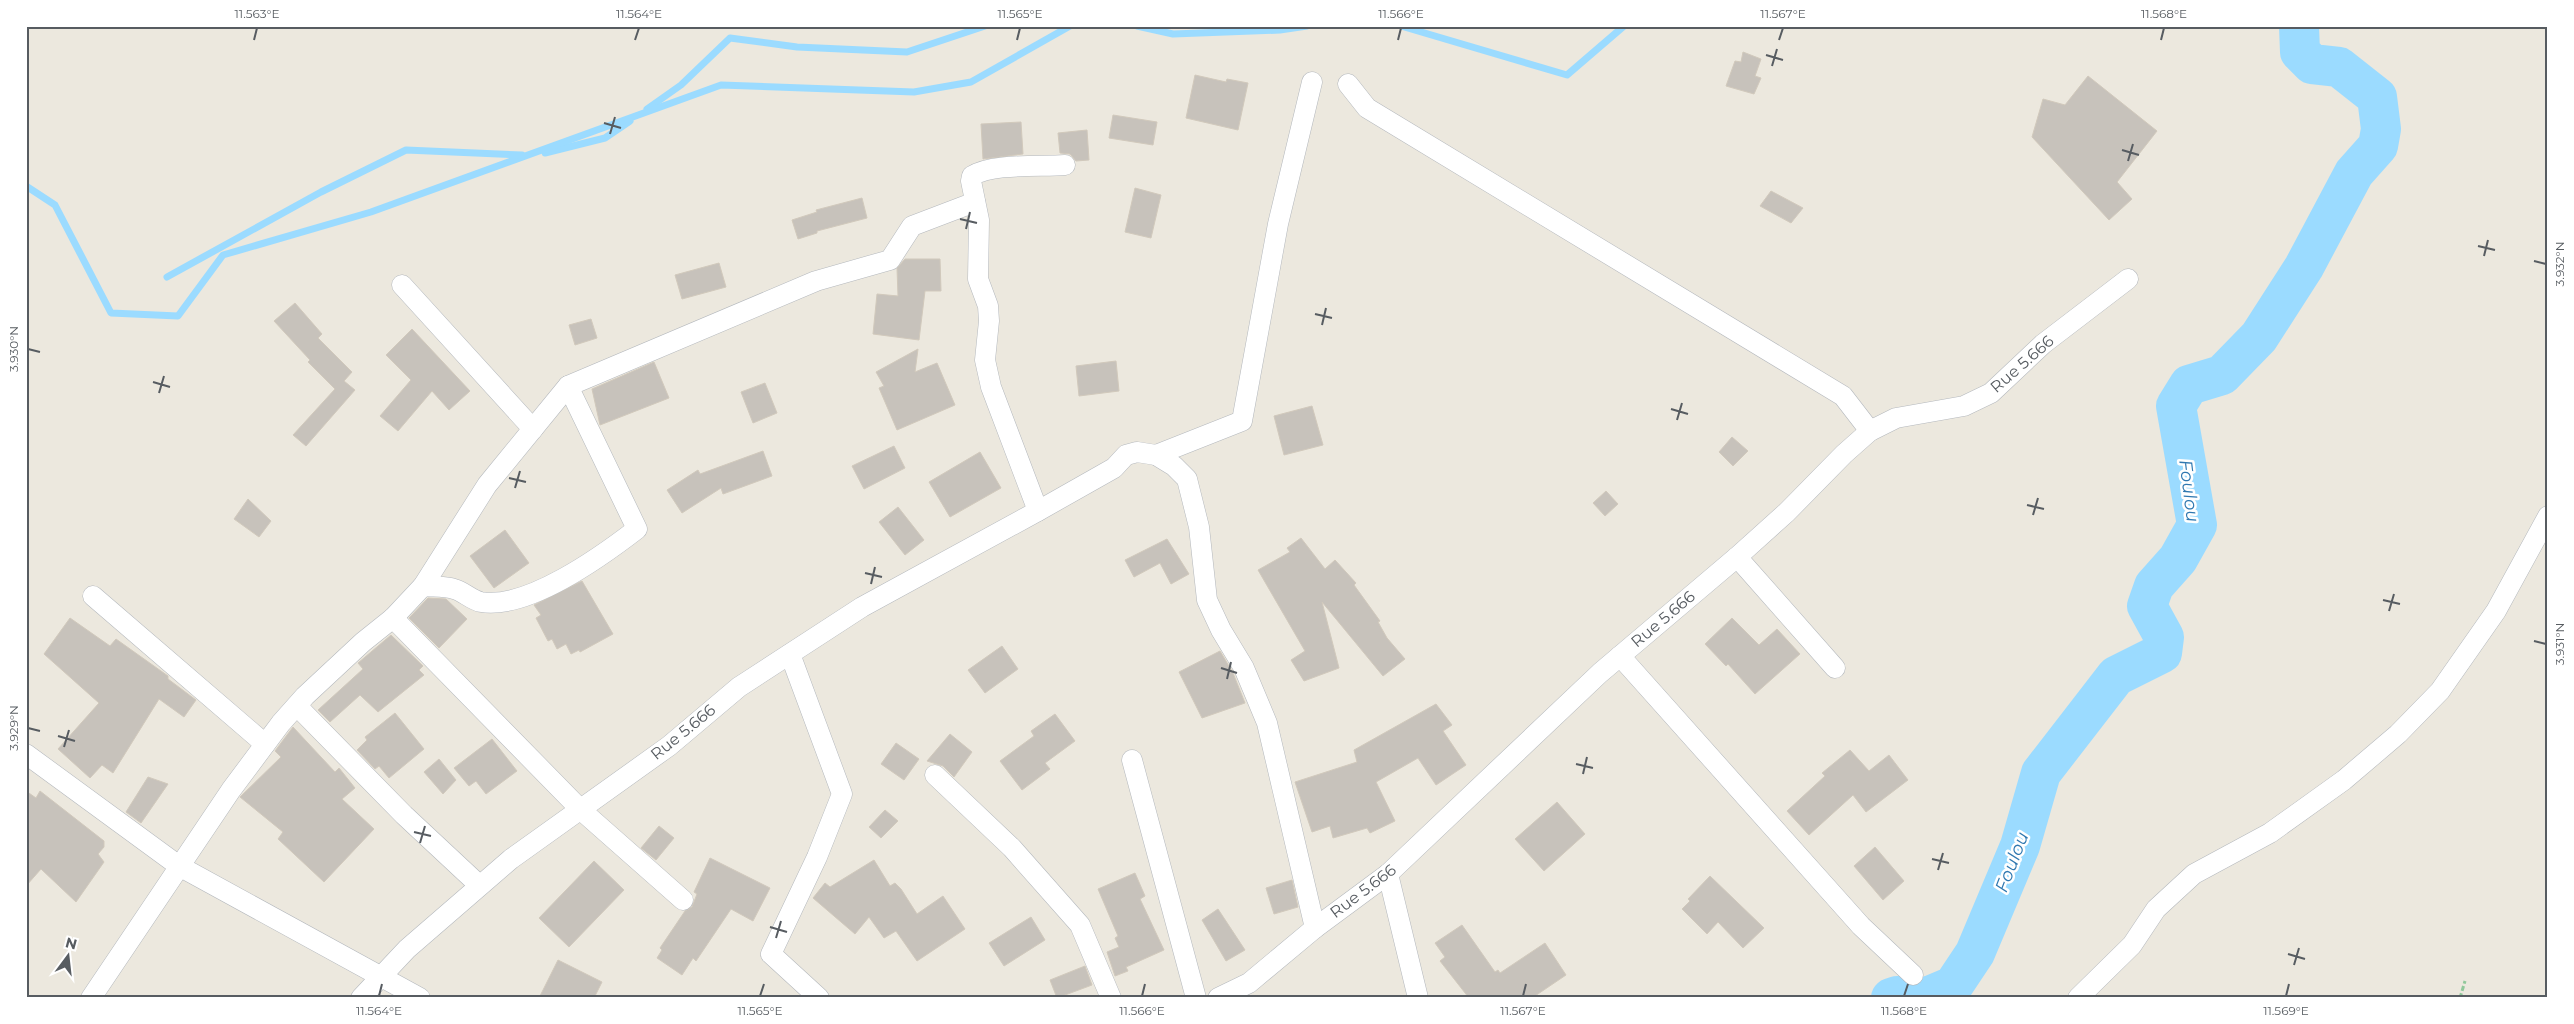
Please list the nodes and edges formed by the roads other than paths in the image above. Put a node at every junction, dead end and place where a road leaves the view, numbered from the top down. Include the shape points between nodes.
1 (1312, 82) dead end
2 (1348, 84) dead end
3 (1065, 165) dead end
4 (975, 202) junction
5 (2128, 280) dead end
6 (402, 285) dead end
7 (568, 386) junction
8 (533, 429) junction
9 (1870, 431) junction
10 (1156, 455) junction
11 (1038, 511) junction
12 (2548, 516) edge
13 (1737, 557) junction
14 (423, 586) junction
15 (94, 596) dead end
16 (392, 618) junction
17 (790, 654) junction
18 (1620, 656) junction
19 (1835, 668) dead end
20 (297, 706) junction
21 (265, 744) junction
22 (26, 754) edge
23 (1132, 760) dead end
24 (935, 775) dead end
25 (581, 810) junction
26 (178, 866) junction
27 (1388, 874) junction
28 (479, 885) junction
29 (682, 900) dead end
30 (1314, 928) junction
31 (1913, 975) dead end
32 (379, 976) junction
33 (91, 998) edge
34 (361, 998) edge
35 (420, 998) edge
36 (819, 998) edge
37 (1111, 998) edge
38 (1196, 998) edge
39 (1218, 998) edge
40 (1418, 998) edge
41 (2078, 998) edge

1 - 10 street via 1278,224 1242,421
2 - 9 street via 1368,108 1843,396
3 - 4 street via 979,172 972,176 971,181
4 - 7 street via 912,226 890,260 816,281
4 - 11 street via 980,237 978,279 988,306 989,321 985,360 991,386
5 - 9 street, Rue 5.666 via 2043,344 1991,393 1964,406 1896,418
6 - 8 street
7 - 8 street
7 - 14 street via 637,529 575,573 502,602 480,602 453,588
8 - 14 street via 487,485
9 - 13 street, Rue 5.666
10 - 11 street, Rue 5.666 via 1137,452 1126,455 1114,468
10 - 30 street via 1174,466 1186,479 1191,493 1200,527 1207,600 1244,668 1267,723
11 - 17 street, Rue 5.666 via 862,607
12 - 41 street via 2496,611 2440,691 2398,734 2344,780 2270,832 2194,874 2156,908 2132,945
13 - 18 street, Rue 5.666
13 - 19 street
14 - 16 street
15 - 21 street
16 - 20 street
16 - 25 street
17 - 25 street, Rue 5.666 via 739,687 669,746
17 - 36 street via 842,794 817,858 771,954
18 - 27 street, Rue 5.666
18 - 31 street via 1861,926
20 - 21 street
20 - 28 street via 404,815
21 - 26 street
22 - 26 street
23 - 38 street
24 - 37 street via 1012,848 1080,925
25 - 28 street, Rue 5.666
25 - 29 street
26 - 32 street
26 - 33 street
27 - 30 street, Rue 5.666
27 - 40 street
28 - 32 street, Rue 5.666
30 - 39 street, Rue 5.666 via 1249,983
32 - 34 street, Rue 5.666
32 - 35 street

